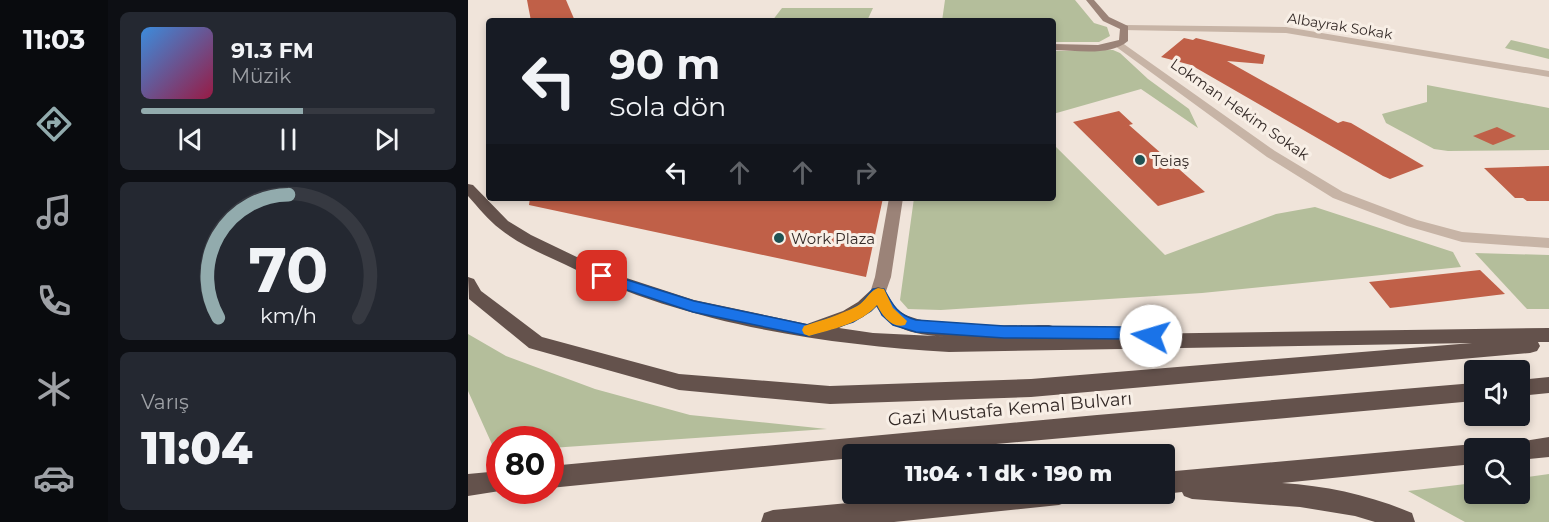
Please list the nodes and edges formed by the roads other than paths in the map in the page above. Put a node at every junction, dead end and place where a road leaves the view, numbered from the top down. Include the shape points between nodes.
1 (1089, 0) edge
2 (1125, 28) junction
3 (1118, 44) junction
4 (1056, 47) edge
5 (1549, 74) edge
6 (468, 188) edge
7 (896, 201) edge
8 (1549, 243) edge
9 (468, 283) edge
10 (878, 293) junction
11 (808, 330) junction
12 (1549, 335) edge
13 (1172, 340) junction
14 (1549, 344) edge
15 (1549, 385) edge
16 (1530, 387) edge
17 (1464, 393) edge
18 (1549, 447) edge
19 (1530, 449) edge
20 (1464, 455) edge
21 (564, 476) edge
22 (486, 483) edge
23 (1175, 484) edge
24 (468, 485) edge
25 (1175, 486) edge
26 (957, 504) edge
27 (773, 522) edge
28 (1403, 522) edge

1 - 2 main road via 1106,19
2 - 3 main road via 1123,41
2 - 5 street, Albayrak Sokak via 1286,30
3 - 4 main road
3 - 8 street, Lokman Hekim Sokak via 1271,154 1338,195 1462,237
6 - 11 highway via 503,224 525,239 602,276 693,306
7 - 10 main road
9 - 14 highway via 475,295 536,343 679,382 831,395 1031,388
10 - 11 highway via 866,308 848,318
10 - 13 highway via 888,312 899,321 916,326 1004,332 1130,333
11 - 13 highway via 873,340 949,345
12 - 13 highway
15 - 16 highway
17 - 21 highway, Gazi Mustafa Kemal Bulvarı
18 - 19 highway
20 - 23 highway
22 - 24 highway
25 - 28 highway via 1334,500 1383,511
26 - 27 highway

